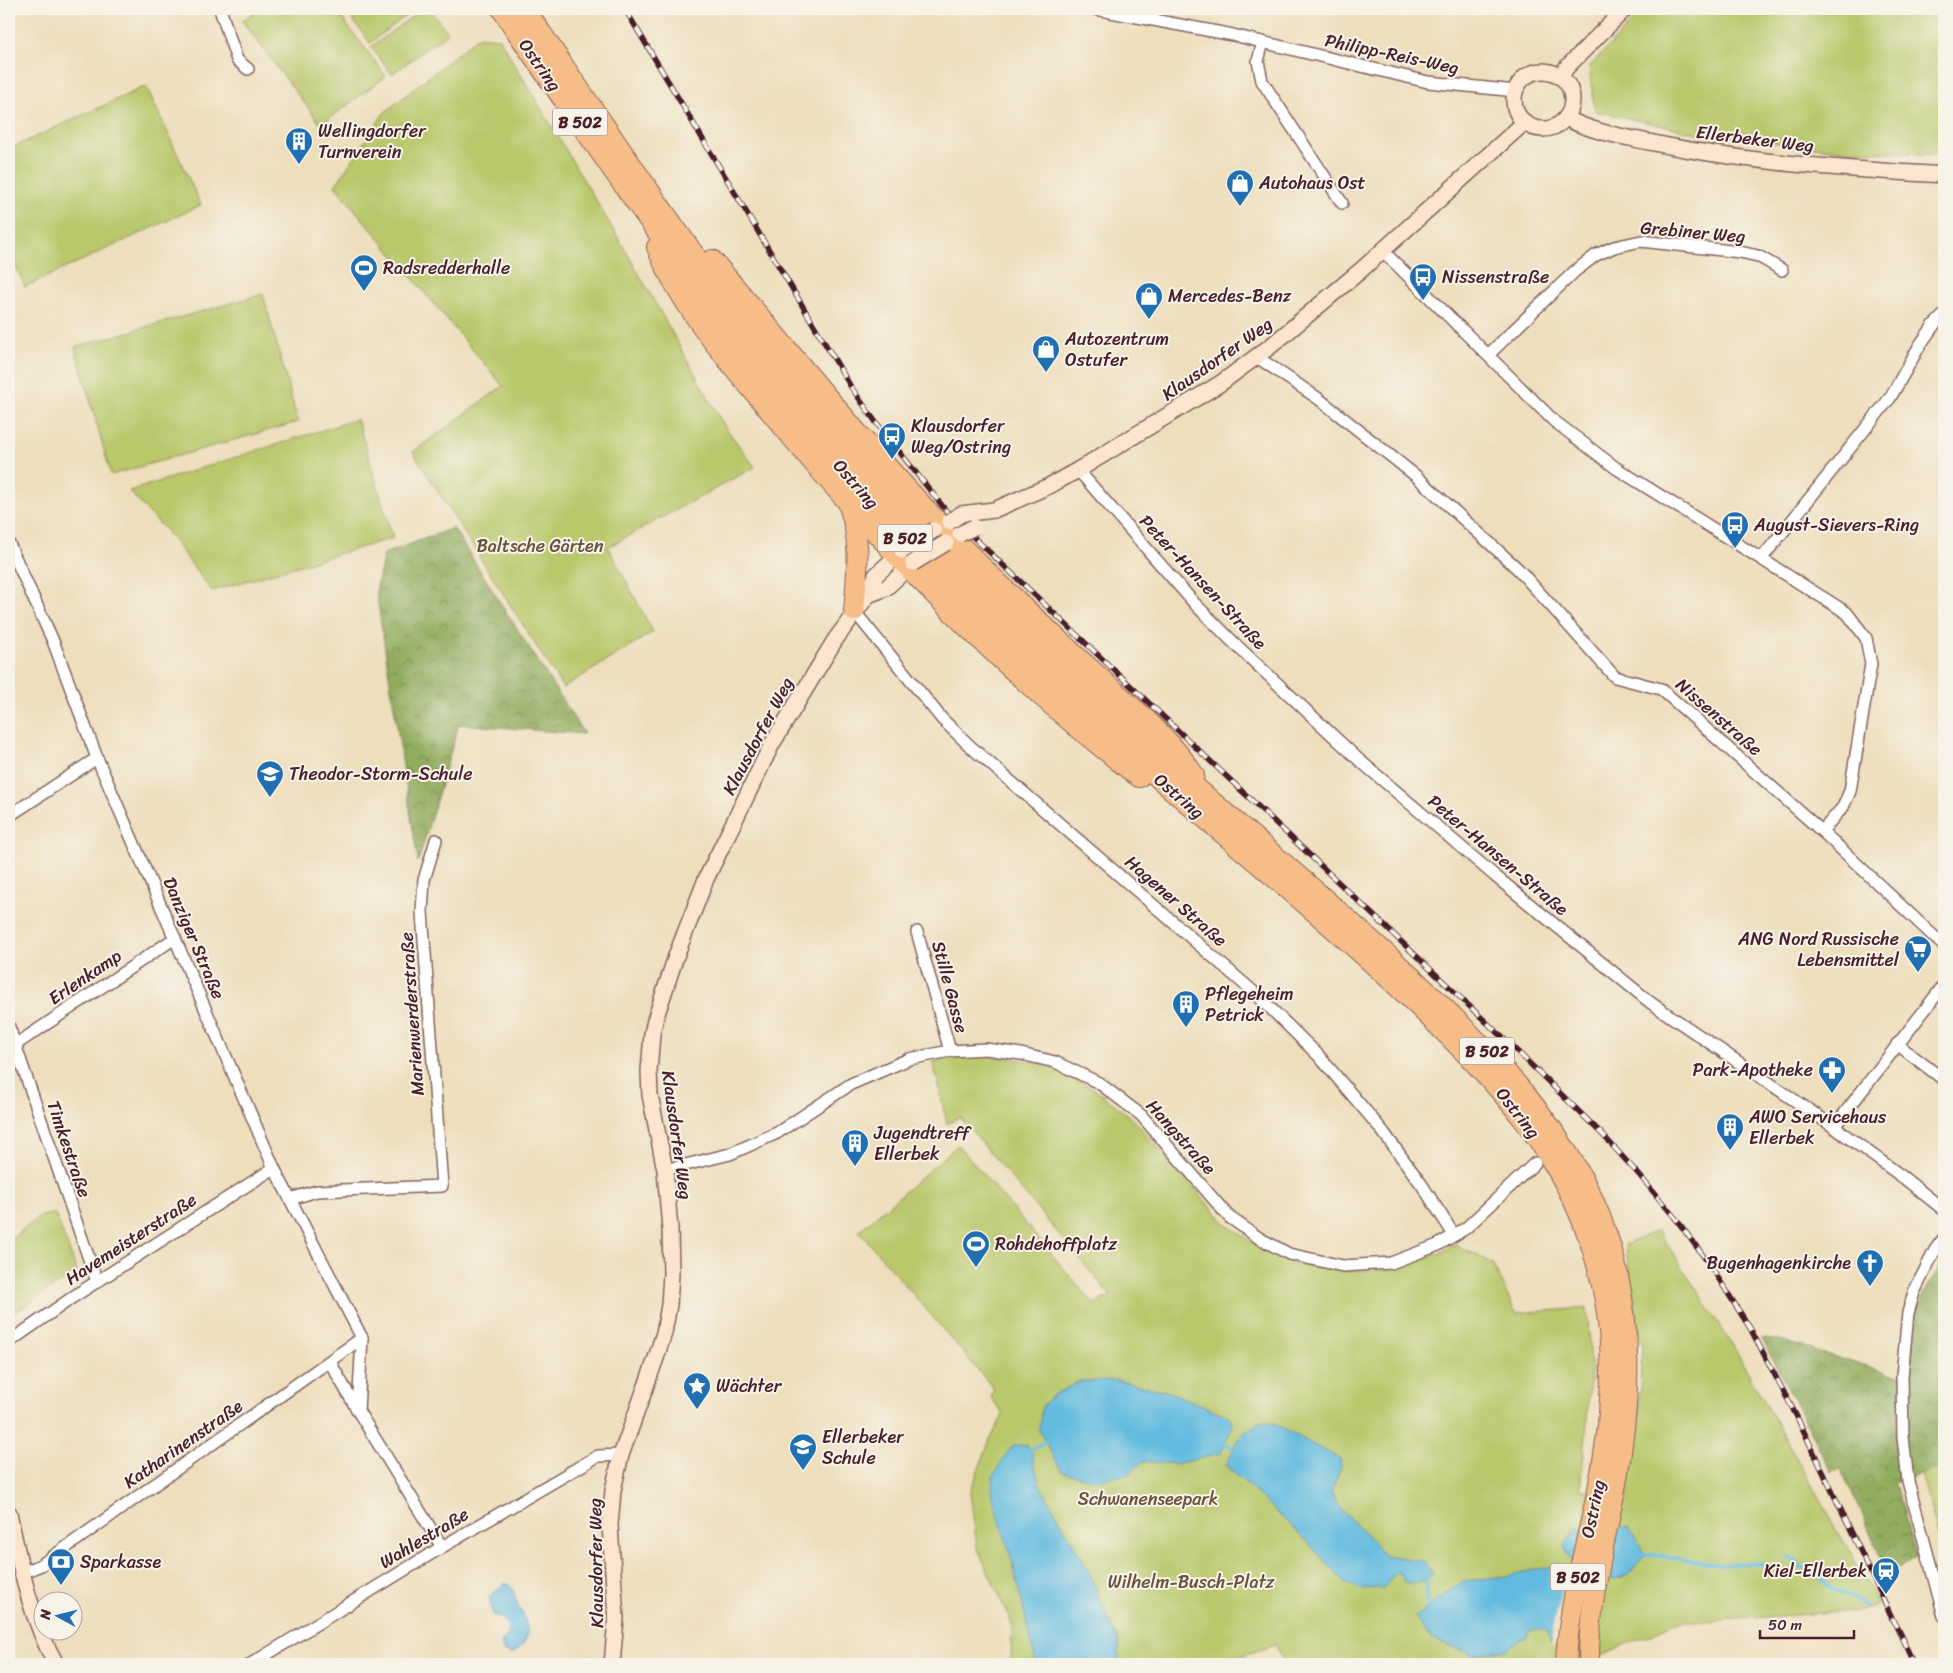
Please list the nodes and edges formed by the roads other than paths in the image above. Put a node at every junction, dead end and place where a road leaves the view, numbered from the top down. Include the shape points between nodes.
1 (220, 9) edge
2 (495, 9) edge
3 (502, 9) edge
4 (526, 9) edge
5 (1096, 9) edge
6 (1625, 9) edge
7 (514, 28) junction
8 (1263, 42) junction
9 (248, 69) dead end
10 (1561, 77) junction
11 (1516, 91) junction
12 (1566, 118) junction
13 (1525, 122) junction
14 (1944, 175) edge
15 (1342, 203) dead end
16 (654, 213) junction
17 (1383, 251) junction
18 (1782, 270) dead end
19 (1944, 315) edge
20 (1488, 355) junction
21 (1257, 357) junction
22 (1078, 470) junction
23 (846, 500) junction
24 (994, 510) junction
25 (950, 529) junction
26 (9, 544) edge
27 (1762, 558) junction
28 (905, 559) junction
29 (854, 612) junction
30 (97, 758) junction
31 (1207, 797) junction
32 (9, 816) edge
33 (1207, 820) junction
34 (1822, 831) junction
35 (436, 840) dead end
36 (917, 932) dead end
37 (175, 938) junction
38 (1944, 946) edge
39 (1944, 985) edge
40 (9, 1027) edge
41 (1897, 1044) junction
42 (15, 1045) junction
43 (950, 1051) junction
44 (1944, 1080) edge
45 (1834, 1127) junction
46 (1535, 1163) dead end
47 (274, 1168) junction
48 (664, 1170) junction
49 (290, 1199) junction
50 (1944, 1210) edge
51 (1454, 1235) junction
52 (1944, 1238) edge
53 (97, 1282) junction
54 (362, 1338) junction
55 (9, 1342) edge
56 (330, 1362) junction
57 (358, 1411) junction
58 (621, 1455) junction
59 (1606, 1492) junction
60 (9, 1513) edge
61 (442, 1547) junction
62 (9, 1551) edge
63 (22, 1573) junction
64 (1944, 1616) edge
65 (56, 1664) edge
66 (250, 1664) edge
67 (612, 1664) edge
68 (1566, 1664) edge
69 (1589, 1664) edge

1 - 9 street via 237,60
2 - 7 highway
3 - 7 highway, Ostring / B 502
4 - 16 highway, Ostring / B 502
5 - 8 street, Philipp-Reis-Weg
6 - 10 street via 1566,68
7 - 16 highway, Ostring / B 502
8 - 11 street, Philipp-Reis-Weg via 1428,82
8 - 15 street via 1258,61 1262,81
10 - 11 street via 1547,71 1532,73 1520,82
10 - 12 street via 1572,96
11 - 13 street via 1515,108
12 - 13 street via 1546,128 1535,128
12 - 14 street, Ellerbeker Weg via 1589,129 1692,151 1837,168
13 - 17 street, Klausdorfer Weg
16 - 23 highway via 662,259 703,326 755,394
16 - 25 highway via 695,240 885,465
16 - 31 highway, Ostring / B 502 via 908,519 1002,613
16 - 33 highway, Ostring / B 502 via 761,373 858,489 1019,652
17 - 20 street
17 - 21 street, Klausdorfer Weg
18 - 20 street, Grebiner Weg via 1758,256 1740,252 1641,241 1614,247 1596,254 1574,272
19 - 27 street via 1920,345 1890,398
20 - 27 street via 1554,421 1616,468
21 - 22 street, Klausdorfer Weg via 1221,383
21 - 34 street, Nissenstraße via 1319,399 1416,476 1518,569 1615,676 1661,689
22 - 24 street, Klausdorfer Weg
22 - 45 street, Peter-Hansen-Straße via 1195,604 1358,759 1651,1003
23 - 28 highway
23 - 29 highway via 859,552
24 - 25 street, Klausdorfer Weg
24 - 25 street, Klausdorfer Weg, bridge via 974,526
25 - 28 street, Klausdorfer Weg, bridge
25 - 31 highway via 1042,626 1150,724 1184,760
26 - 30 street, Danziger Straße via 53,641
27 - 34 street via 1847,614 1866,638 1869,650 1871,664 1850,791 1844,807
28 - 29 street, Klausdorfer Weg via 876,575 868,595
28 - 33 highway via 1015,672 1076,728 1153,787
29 - 48 street, Klausdorfer Weg via 763,760 706,879 676,956 655,1020 649,1063 650,1094
29 - 51 street, Hagener Straße via 924,698 971,747 1257,995 1318,1055 1381,1129
30 - 32 street
30 - 37 street, Danziger Straße
31 - 59 highway, Ostring / B 502 via 1387,953 1457,1020 1539,1111 1579,1171 1610,1246 1626,1319 1628,1396 1623,1444
33 - 59 highway, Ostring / B 502 via 1345,939 1449,1036 1527,1122 1564,1178 1594,1251 1609,1320 1612,1374
34 - 38 street, Nissenstraße
35 - 49 street, Marienwerderstraße via 424,880 422,912 442,1186 317,1191
36 - 43 street, Stille Gasse
37 - 42 street, Erlenkamp
37 - 47 street, Danziger Straße
39 - 41 street
40 - 42 street, Timkestraße
41 - 44 street
41 - 45 street
42 - 53 street, Timkestraße
43 - 48 street, Hangstraße via 908,1060 851,1084 777,1133 730,1154
43 - 51 street, Hangstraße via 986,1049 1021,1054 1055,1062 1099,1084 1141,1115 1229,1217 1289,1254 1343,1266 1391,1264
45 - 50 street, Peter-Hansen-Straße
46 - 51 street, Hangstraße via 1486,1211
47 - 49 street, Danziger Straße
47 - 53 street, Havemeisterstraße
48 - 58 street, Klausdorfer Weg via 670,1229 669,1305 661,1343
49 - 54 street, Danziger Straße
52 - 64 street via 1914,1292 1908,1313 1902,1384 1908,1481
53 - 55 street, Havemeisterstraße
54 - 56 street, Katharinenstraße
54 - 57 street
56 - 57 street
56 - 63 street, Katharinenstraße via 41,1564
57 - 61 street
58 - 61 street, Wahlestraße via 598,1456
58 - 67 street, Klausdorfer Weg via 610,1525 616,1619
59 - 68 highway, Ostring / B 502 via 1577,1582
59 - 69 highway, Ostring / B 502 via 1590,1626
60 - 63 street
61 - 66 street, Wahlestraße
62 - 63 street
63 - 65 street via 43,1637

